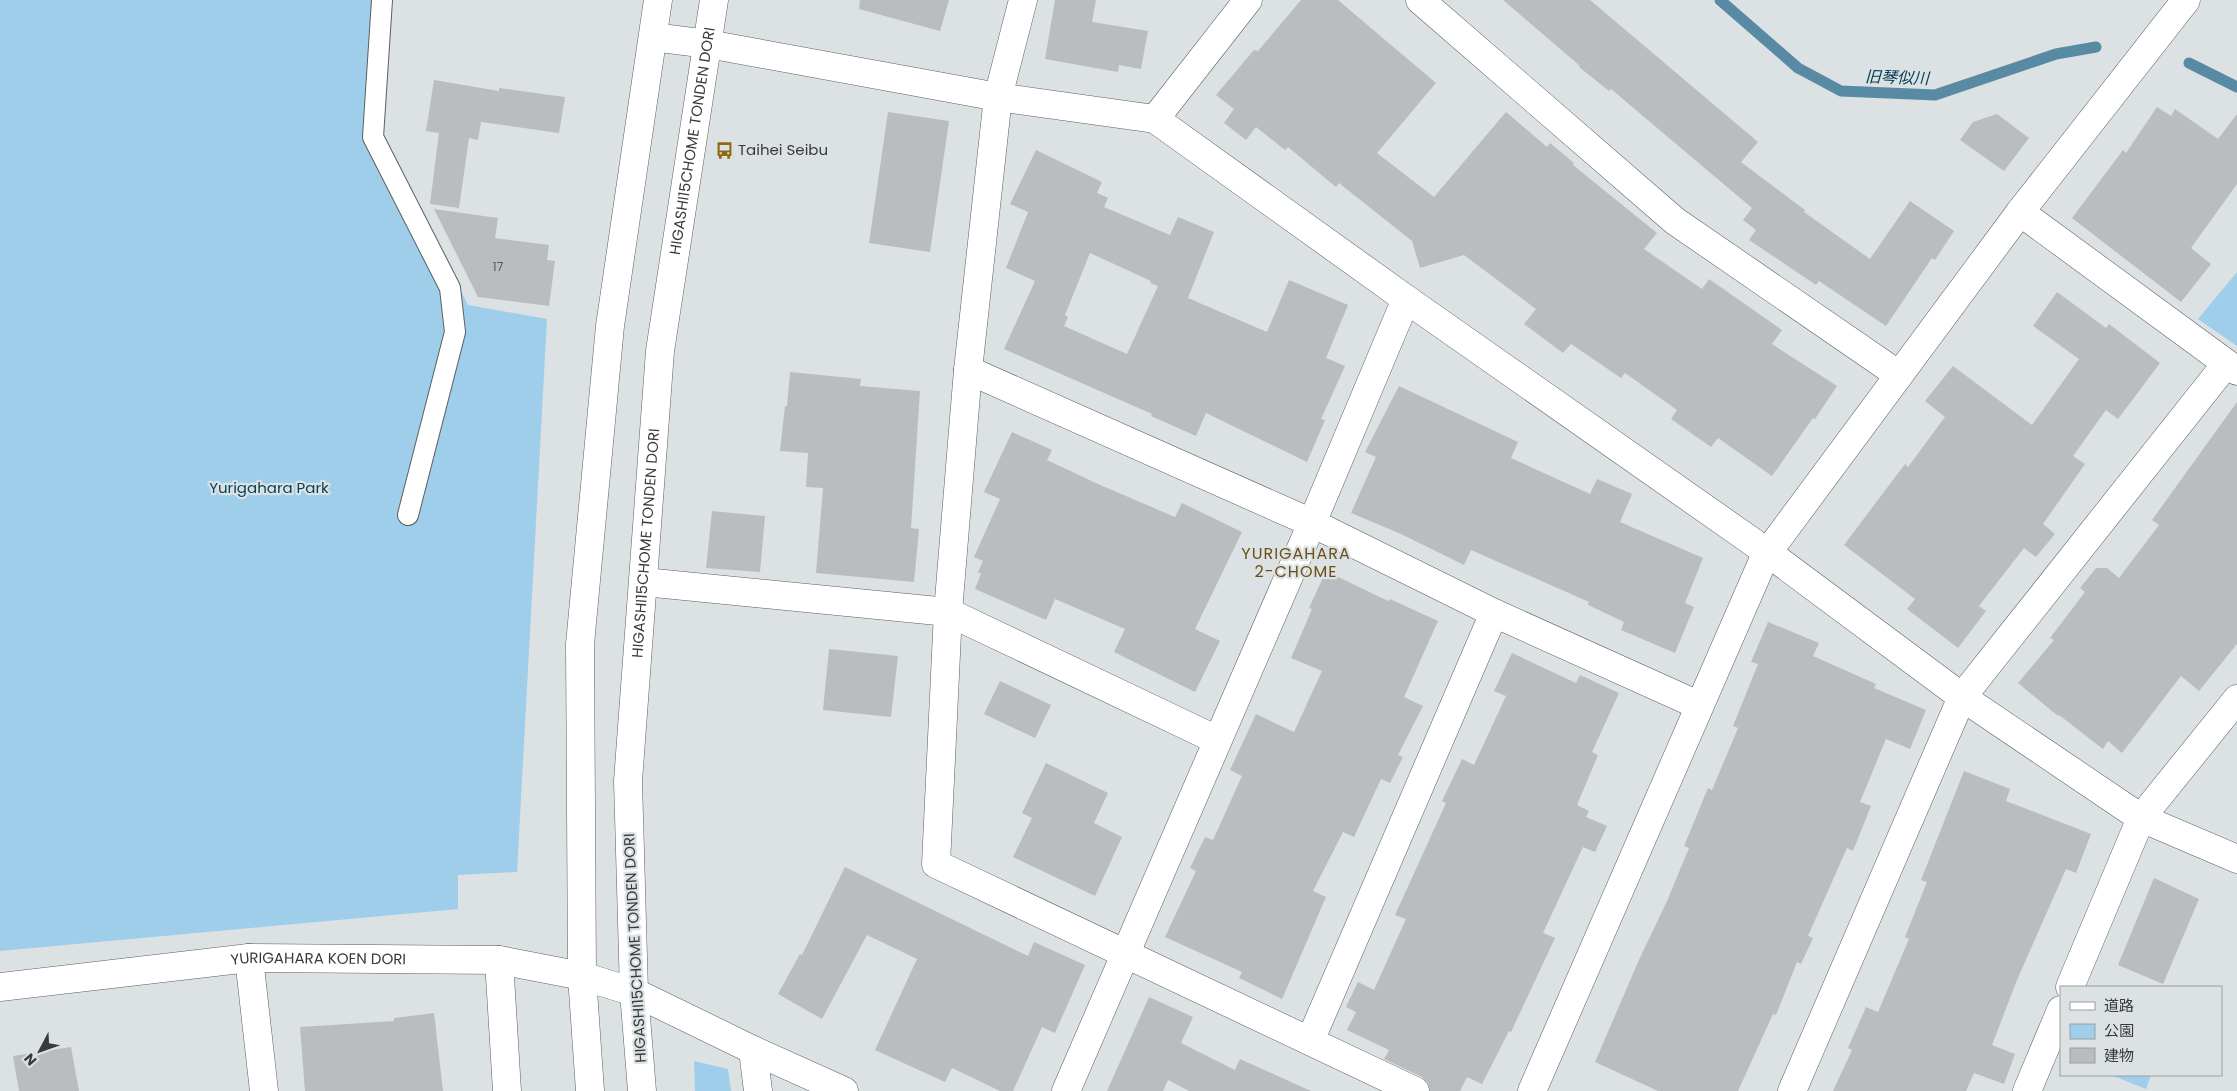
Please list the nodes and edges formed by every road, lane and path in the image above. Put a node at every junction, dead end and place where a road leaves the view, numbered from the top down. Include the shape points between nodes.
1 (382, 0) edge
2 (658, 0) edge
3 (714, 0) edge
4 (1023, 0) edge
5 (1248, 0) edge
6 (1420, 0) edge
7 (2186, 0) edge
8 (653, 37) junction
9 (708, 44) junction
10 (998, 97) junction
11 (1155, 119) junction
12 (2020, 212) junction
13 (1406, 299) junction
14 (2232, 367) edge
15 (968, 370) junction
16 (1899, 375) junction
17 (408, 515) dead end
18 (1312, 523) junction
19 (1767, 552) junction
20 (644, 582) junction
21 (948, 612) junction
22 (1494, 613) junction
23 (1962, 698) junction
24 (2237, 699) edge
25 (1698, 705) junction
26 (1217, 740) junction
27 (2141, 818) junction
28 (2237, 859) edge
29 (1124, 954) junction
30 (249, 958) junction
31 (499, 960) junction
32 (582, 976) junction
33 (2070, 986) edge
34 (0, 987) edge
35 (634, 992) junction
36 (2060, 1012) edge
37 (1310, 1041) junction
38 (753, 1050) junction
39 (264, 1091) edge
40 (507, 1091) edge
41 (590, 1091) edge
42 (642, 1091) edge
43 (758, 1091) edge
44 (844, 1091) edge
45 (1066, 1091) edge
46 (1415, 1091) edge
47 (1532, 1091) edge
48 (1792, 1091) edge
49 (2027, 1091) edge

1 - 17 lane via 373,137 450,288 455,332
2 - 8 street
3 - 9 street, HIGASHI15CHOME TONDEN DORI
4 - 10 street
5 - 11 street
6 - 16 street via 1675,221
7 - 12 street
8 - 9 street
8 - 32 street via 610,326 580,644
9 - 10 street
9 - 20 street, HIGASHI15CHOME TONDEN DORI via 660,351
10 - 11 street
10 - 15 street
11 - 13 street
12 - 14 street
12 - 16 street
13 - 18 street
13 - 19 street
14 - 23 street
15 - 18 street
15 - 21 street
16 - 19 street
18 - 22 street
18 - 26 street
19 - 23 street
19 - 25 street
20 - 21 street
20 - 35 street, HIGASHI15CHOME TONDEN DORI via 628,781
21 - 26 street
21 - 29 street via 936,864
22 - 25 street
22 - 37 street
23 - 27 street
23 - 48 street
24 - 27 street
25 - 47 street
26 - 29 street
27 - 28 street
27 - 33 street
29 - 37 street
29 - 45 street
30 - 31 street, YURIGAHARA KOEN DORI
30 - 34 street, YURIGAHARA KOEN DORI
30 - 39 street
31 - 32 street, YURIGAHARA KOEN DORI
31 - 40 street
32 - 35 street, YURIGAHARA KOEN DORI
32 - 41 street
35 - 38 street, YURIGAHARA KOEN DORI
35 - 42 street, HIGASHI15CHOME TONDEN DORI
36 - 49 street
37 - 46 street
38 - 43 street
38 - 44 street, YURIGAHARA KOEN DORI

